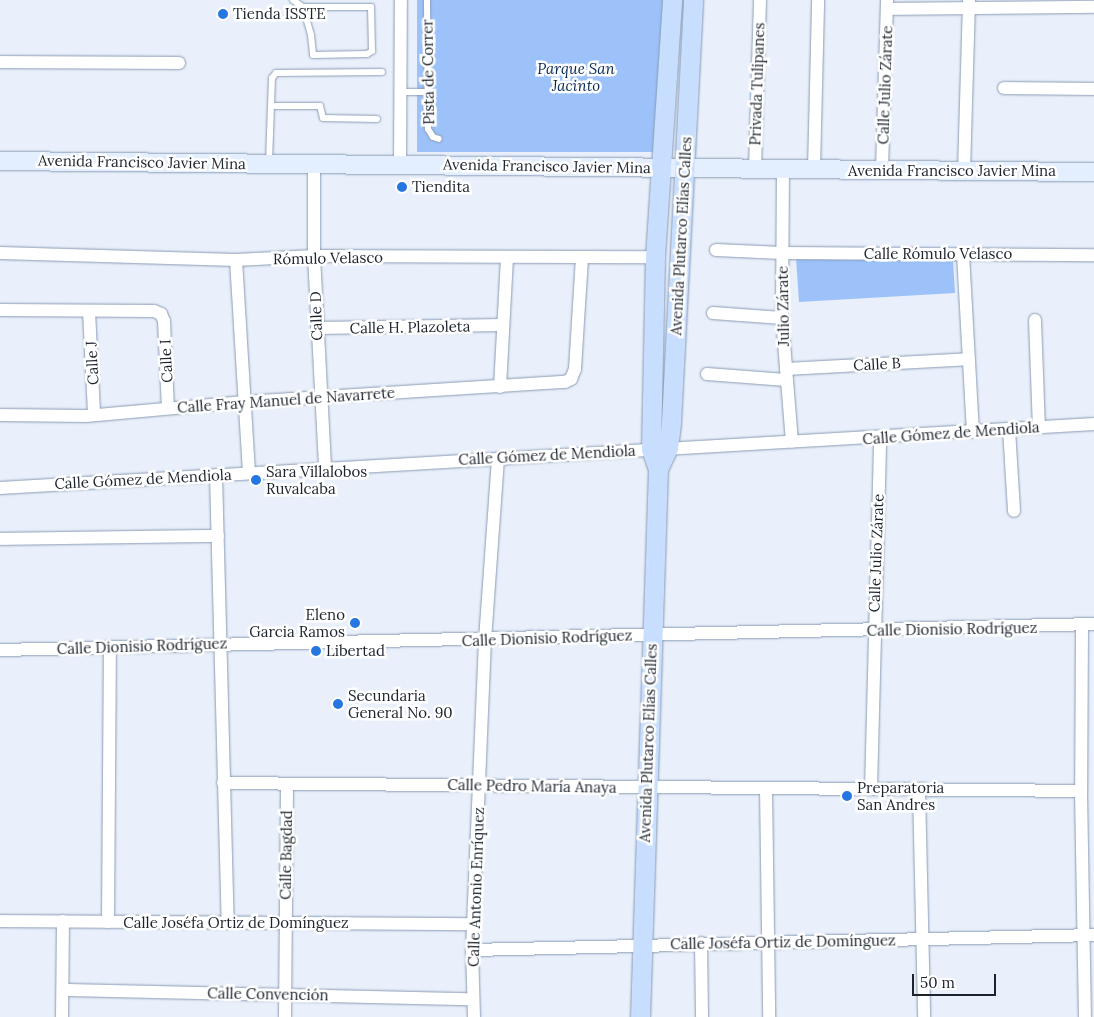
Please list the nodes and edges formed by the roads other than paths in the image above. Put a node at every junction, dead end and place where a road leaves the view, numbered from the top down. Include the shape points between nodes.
1 (293, 0) edge
2 (401, 0) edge
3 (427, 0) edge
4 (672, 0) edge
5 (693, 0) edge
6 (760, 0) edge
7 (818, 0) edge
8 (887, 5) edge
9 (969, 5) edge
10 (303, 7) junction
11 (1094, 7) edge
12 (0, 62) edge
13 (179, 63) dead end
14 (382, 72) dead end
15 (1004, 88) dead end
16 (1094, 89) edge
17 (400, 92) junction
18 (426, 92) junction
19 (271, 106) junction
20 (377, 119) dead end
21 (439, 140) dead end
22 (0, 161) edge
23 (269, 163) junction
24 (314, 164) junction
25 (400, 165) junction
26 (660, 168) junction
27 (684, 168) junction
28 (755, 169) junction
29 (783, 169) junction
30 (814, 170) junction
31 (882, 170) junction
32 (964, 171) junction
33 (1094, 172) edge
34 (716, 250) dead end
35 (0, 253) edge
36 (782, 253) junction
37 (963, 254) junction
38 (1094, 255) edge
39 (314, 256) junction
40 (655, 257) junction
41 (507, 258) junction
42 (582, 258) junction
43 (236, 260) junction
44 (0, 310) edge
45 (89, 311) junction
46 (713, 313) dead end
47 (782, 318) junction
48 (1035, 320) dead end
49 (503, 325) junction
50 (317, 328) junction
51 (968, 359) junction
52 (707, 374) dead end
53 (786, 374) junction
54 (500, 387) junction
55 (320, 398) junction
56 (244, 402) junction
57 (168, 408) junction
58 (0, 415) edge
59 (94, 415) junction
60 (1094, 424) edge
61 (1039, 427) junction
62 (1009, 429) junction
63 (973, 432) junction
64 (880, 438) junction
65 (792, 442) junction
66 (660, 448) junction
67 (498, 458) junction
68 (325, 468) junction
69 (249, 473) junction
70 (216, 475) junction
71 (0, 488) edge
72 (1014, 511) dead end
73 (218, 536) junction
74 (0, 539) edge
75 (1088, 625) edge
76 (874, 631) junction
77 (652, 634) junction
78 (485, 640) junction
79 (221, 644) junction
80 (110, 648) junction
81 (0, 650) edge
82 (223, 783) junction
83 (287, 784) junction
84 (479, 786) junction
85 (646, 787) junction
86 (766, 788) junction
87 (871, 789) junction
88 (919, 789) junction
89 (1081, 791) junction
90 (0, 921) edge
91 (63, 921) junction
92 (108, 922) junction
93 (228, 922) junction
94 (285, 923) junction
95 (473, 924) junction
96 (1088, 935) edge
97 (923, 939) junction
98 (701, 943) junction
99 (768, 943) junction
100 (642, 945) junction
101 (472, 950) junction
102 (63, 990) junction
103 (285, 994) junction
104 (473, 999) junction
105 (62, 1017) edge
106 (285, 1017) edge
107 (474, 1017) edge
108 (640, 1017) edge
109 (702, 1017) edge
110 (769, 1017) edge
111 (924, 1017) edge
112 (1085, 1017) edge

1 - 10 lane
2 - 17 street
3 - 18 lane, Pista de Correr
4 - 26 main road, Avenida Plutarco Elías Calles
5 - 27 main road, Avenida Plutarco Elías Calles
6 - 28 street, Privada Tulipanes
7 - 30 street
8 - 9 street
8 - 31 street, Calle Julio Zárate
9 - 11 street
9 - 32 street
10 - 10 lane via 313,54 371,54 371,6
12 - 13 street
14 - 19 lane via 276,73 272,78
15 - 16 street
17 - 18 lane
17 - 25 street
18 - 21 lane, Pista de Correr via 428,129
19 - 20 lane via 319,106 325,118
19 - 23 lane
22 - 23 main road, Avenida Francisco Javier Mina
23 - 24 main road, Avenida Francisco Javier Mina
24 - 25 main road, Avenida Francisco Javier Mina
24 - 39 street, Calle D
25 - 26 main road, Avenida Francisco Javier Mina
26 - 27 main road, Avenida Francisco Javier Mina
26 - 40 main road, Avenida Plutarco Elías Calles
27 - 28 main road, Avenida Francisco Javier Mina
27 - 66 main road, Avenida Plutarco Elías Calles
28 - 29 main road, Avenida Francisco Javier Mina
29 - 30 main road, Avenida Francisco Javier Mina
29 - 36 street, Julio Zárate
30 - 31 main road, Avenida Francisco Javier Mina
31 - 32 main road, Avenida Francisco Javier Mina
32 - 33 main road, Avenida Francisco Javier Mina
34 - 36 street, Calle Rómulo Velasco
35 - 43 street, Rómulo Velasco
36 - 37 street, Calle Rómulo Velasco
36 - 47 street, Julio Zárate
37 - 38 street, Calle Rómulo Velasco
37 - 51 street
39 - 41 street, Rómulo Velasco
39 - 43 street, Rómulo Velasco
39 - 50 street, Calle D
40 - 42 street, Rómulo Velasco
40 - 66 main road, Avenida Plutarco Elías Calles
41 - 42 street, Rómulo Velasco
41 - 49 street
42 - 54 street, Calle Fray Manuel de Navarrete via 575,369 571,379 559,383
43 - 56 street
44 - 45 street
45 - 57 street, Calle I via 154,311 161,314
45 - 59 street, Calle J
46 - 47 street
47 - 53 street, Julio Zárate
48 - 61 street
49 - 50 street, Calle H. Plazoleta
49 - 54 street
50 - 55 street, Calle D
51 - 53 street, Calle B
51 - 63 street
52 - 53 street, Calle B
53 - 65 street, Julio Zárate
54 - 55 street, Calle Fray Manuel de Navarrete
55 - 56 street, Calle Fray Manuel de Navarrete
55 - 68 street, Calle D
56 - 57 street, Calle Fray Manuel de Navarrete
56 - 69 street
57 - 59 street, Calle Fray Manuel de Navarrete
58 - 59 street, Calle Fray Manuel de Navarrete
60 - 61 street, Calle Gómez de Mendiola
61 - 62 street, Calle Gómez de Mendiola
62 - 63 street, Calle Gómez de Mendiola
62 - 72 street
63 - 64 street, Calle Gómez de Mendiola
64 - 65 street, Calle Gómez de Mendiola
64 - 76 street, Calle Julio Zárate
65 - 66 street, Calle Gómez de Mendiola
66 - 67 street, Calle Gómez de Mendiola
66 - 77 main road, Avenida Plutarco Elías Calles
67 - 68 street, Calle Gómez de Mendiola
67 - 78 street, Calle Antonio Enríquez
68 - 69 street, Calle Gómez de Mendiola
69 - 70 street, Calle Gómez de Mendiola
70 - 71 street, Calle Gómez de Mendiola
70 - 73 street
73 - 74 street
73 - 79 street
75 - 76 street, Calle Dionisio Rodríguez
75 - 89 street
76 - 77 street, Calle Dionisio Rodríguez
76 - 87 street, Calle Julio Zárate
77 - 78 street, Calle Dionisio Rodríguez
77 - 85 main road, Avenida Plutarco Elías Calles
78 - 79 street, Calle Dionisio Rodríguez
78 - 84 street, Calle Antonio Enríquez
79 - 80 street, Calle Dionisio Rodríguez
79 - 82 street
80 - 81 street, Calle Dionisio Rodríguez
80 - 92 street
82 - 83 street, Calle Pedro María Anaya
82 - 93 street
83 - 84 street, Calle Pedro María Anaya
83 - 94 street, Calle Bagdad
84 - 85 street, Calle Pedro María Anaya
84 - 95 street, Calle Antonio Enríquez
85 - 86 street, Calle Pedro María Anaya
85 - 100 main road, Avenida Plutarco Elías Calles
86 - 87 street, Calle Pedro María Anaya
86 - 99 street
87 - 88 street, Calle Pedro María Anaya
88 - 89 street, Calle Pedro María Anaya
88 - 97 street
89 - 96 street
90 - 91 street, Calle Joséfa Ortiz de Domínguez
91 - 92 street, Calle Joséfa Ortiz de Domínguez
91 - 102 street
92 - 93 street, Calle Joséfa Ortiz de Domínguez
93 - 94 street, Calle Joséfa Ortiz de Domínguez
94 - 95 street, Calle Joséfa Ortiz de Domínguez
94 - 103 street, Calle Bagdad
95 - 101 street, Calle Antonio Enríquez
96 - 97 street, Calle Joséfa Ortiz de Domínguez
96 - 112 street
97 - 99 street, Calle Joséfa Ortiz de Domínguez
97 - 111 street
98 - 99 street, Calle Joséfa Ortiz de Domínguez
98 - 100 street, Calle Joséfa Ortiz de Domínguez
98 - 109 street
99 - 110 street
100 - 101 street, Calle Joséfa Ortiz de Domínguez
100 - 108 main road, Avenida Plutarco Elías Calles
101 - 104 street, Calle Antonio Enríquez
102 - 103 street, Calle Convención
102 - 105 street
103 - 104 street, Calle Convención
103 - 106 street, Calle Bagdad
104 - 107 street, Calle Antonio Enríquez

